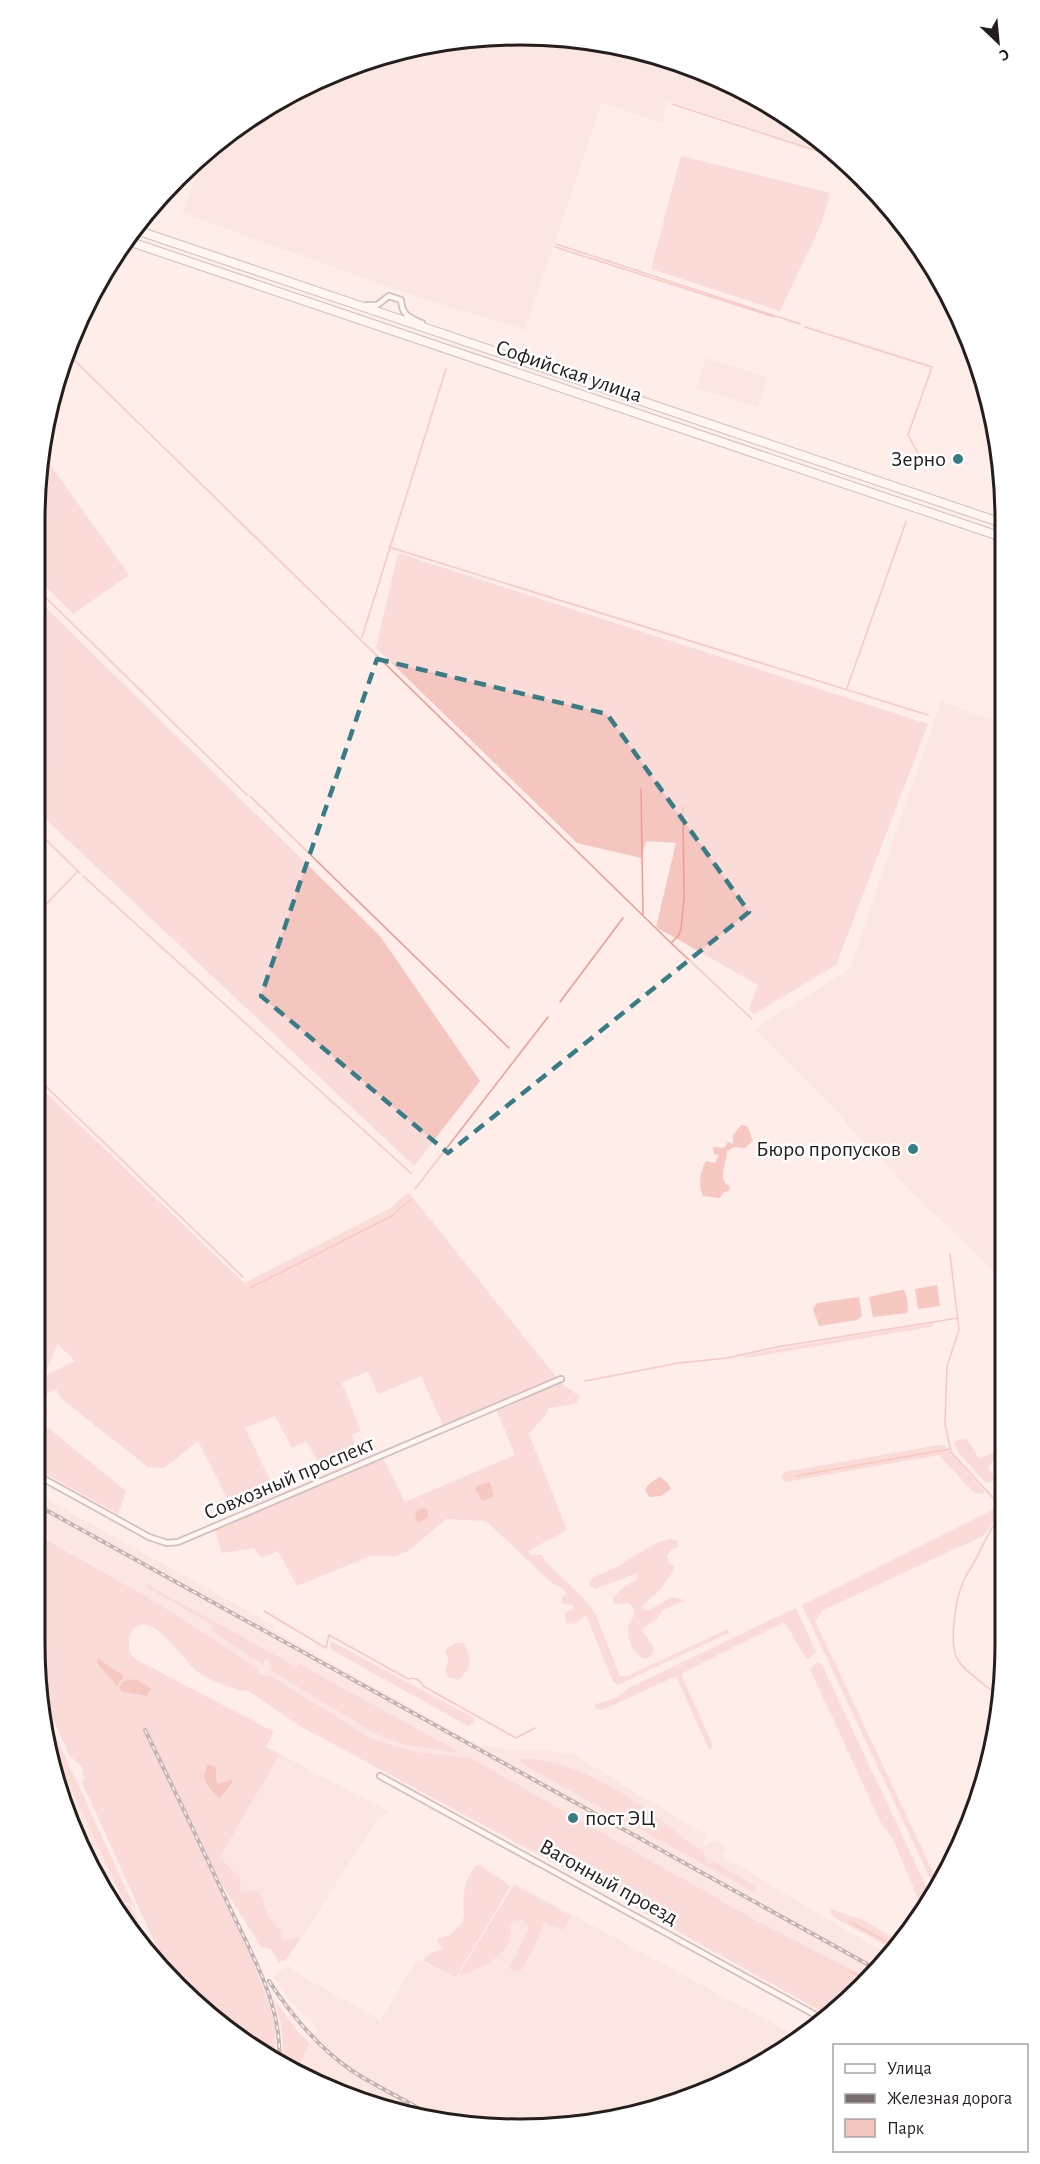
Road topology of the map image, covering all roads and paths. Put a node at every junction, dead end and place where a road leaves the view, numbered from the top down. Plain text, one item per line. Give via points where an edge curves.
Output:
1 (142, 232) edge
2 (134, 243) edge
3 (335, 297) junction
4 (438, 332) junction
5 (995, 521) edge
6 (995, 535) edge
7 (561, 1379) dead end
8 (45, 1480) edge
9 (380, 1776) dead end
10 (816, 2015) edge

1 - 3 main road, Софийская улица
2 - 6 main road, Софийская улица
3 - 4 main road, Софийская улица
3 - 4 street via 370,306 389,296 401,300 407,317
4 - 5 main road, Софийская улица
7 - 8 street, Совхозный проспект via 178,1542 149,1537
9 - 10 street, Вагонный проезд

